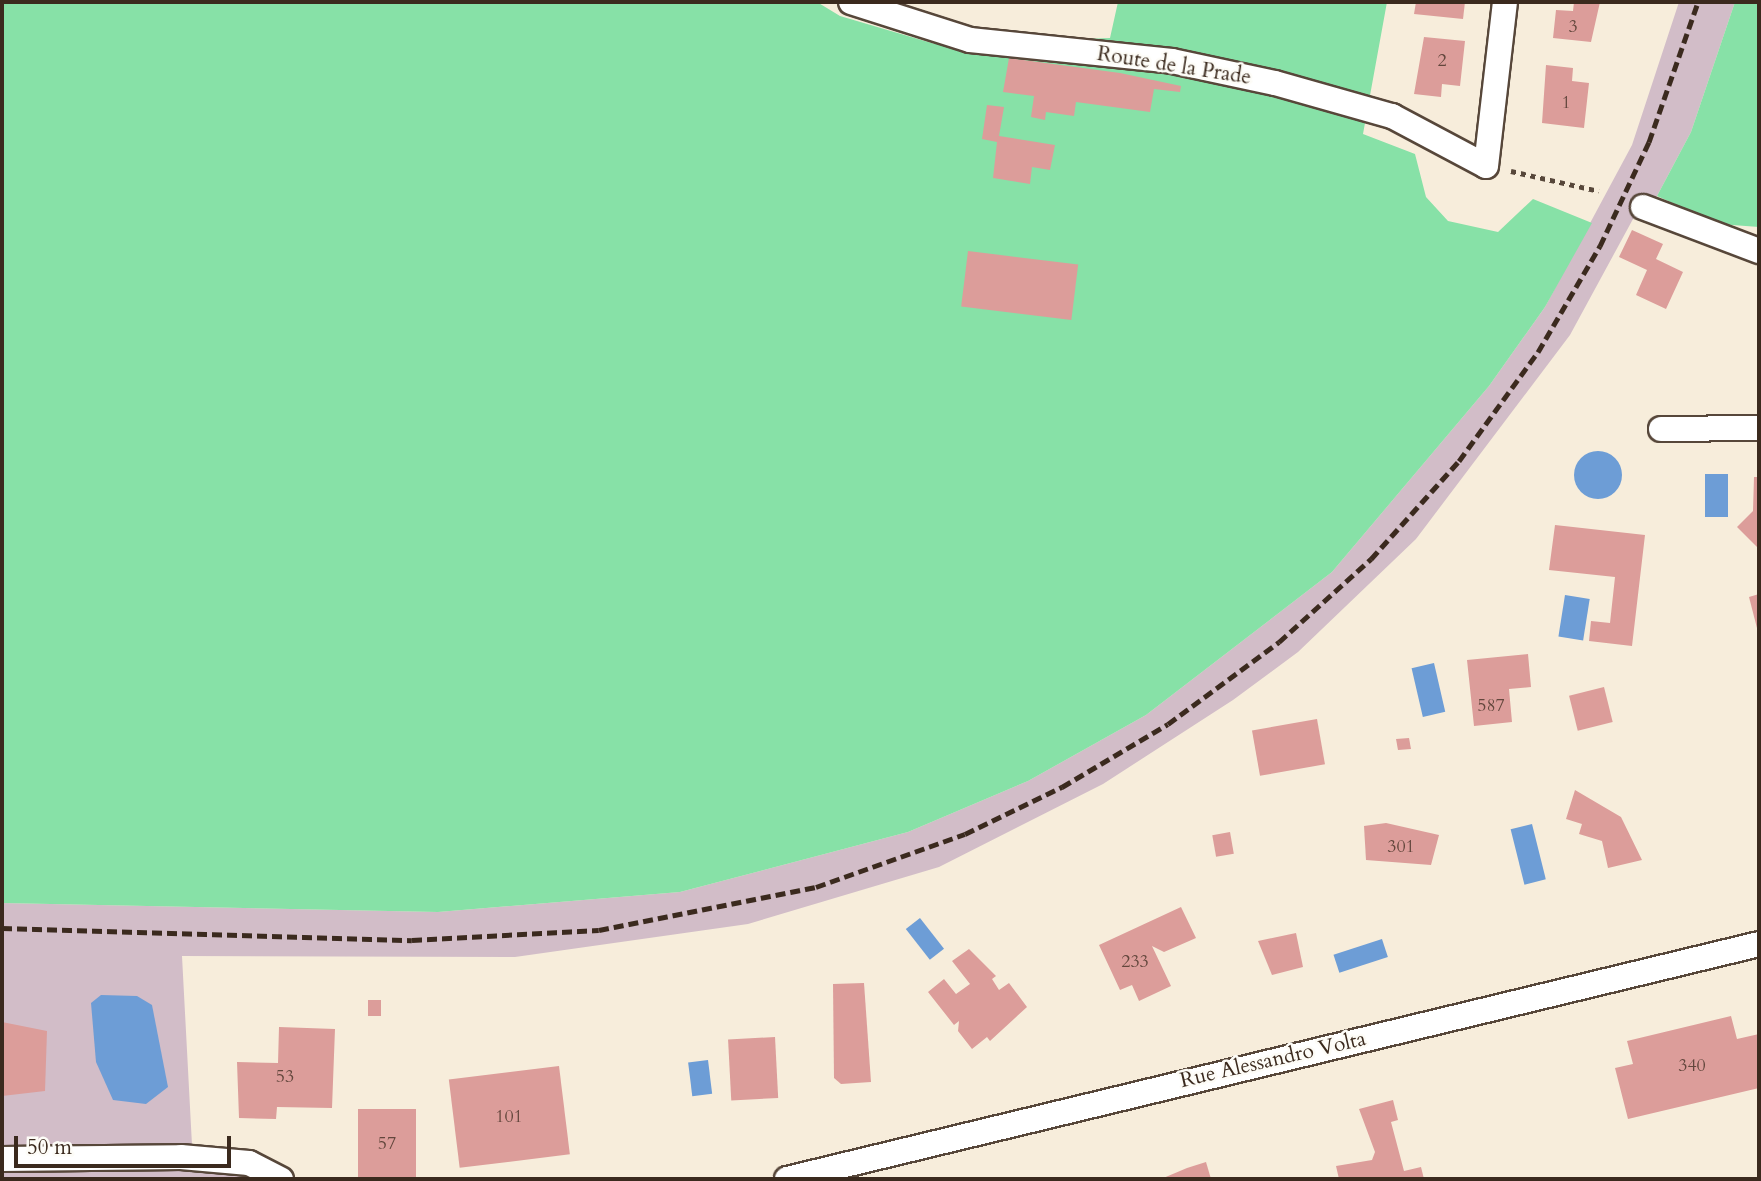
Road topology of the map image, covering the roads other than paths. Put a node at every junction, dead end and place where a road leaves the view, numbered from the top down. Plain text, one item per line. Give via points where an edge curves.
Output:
1 (851, 2) edge
2 (1505, 2) edge
3 (1643, 207) dead end
4 (1759, 251) edge
5 (1759, 428) edge
6 (1661, 429) dead end
7 (1759, 944) edge
8 (2, 1159) edge
9 (281, 1179) edge
10 (787, 1179) edge

1 - 2 street, Route de la Prade via 970,40 1172,61 1275,83 1392,116 1486,166
3 - 4 street
5 - 6 street
7 - 10 street, Rue Alessandro Volta
8 - 9 street via 181,1157 249,1163

